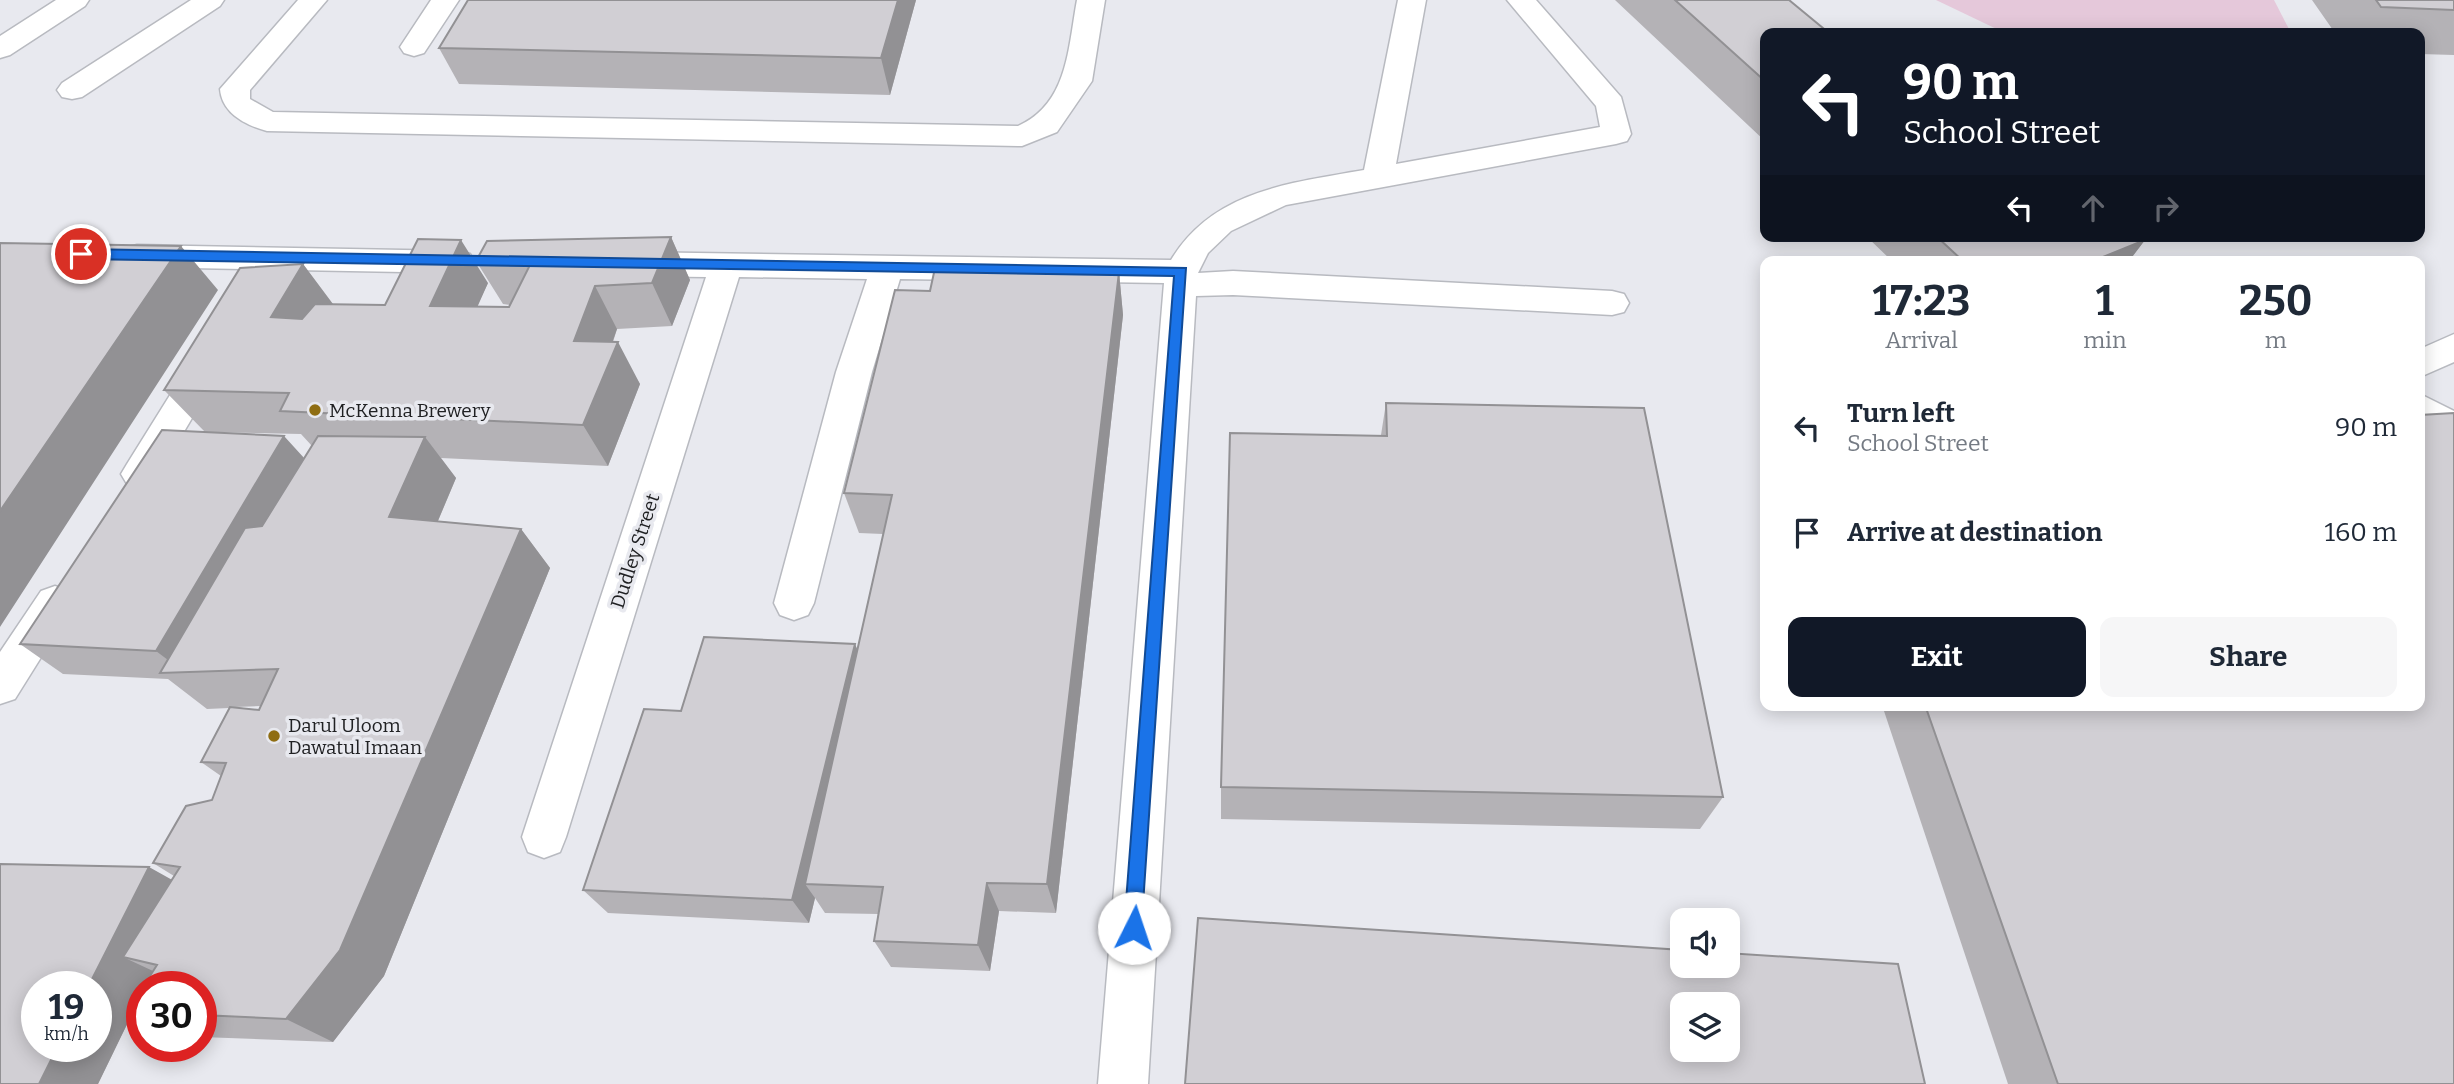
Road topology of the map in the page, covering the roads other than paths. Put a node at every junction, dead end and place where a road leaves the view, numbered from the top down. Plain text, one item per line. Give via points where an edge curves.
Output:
1 (75, 0) edge
2 (210, 0) edge
3 (313, 0) edge
4 (445, 0) edge
5 (1091, 0) edge
6 (1412, 0) edge
7 (1521, 0) edge
8 (414, 47) dead end
9 (0, 49) edge
10 (72, 90) dead end
11 (1378, 178) junction
12 (108, 255) edge
13 (269, 259) junction
14 (491, 262) edge
15 (601, 264) edge
16 (726, 265) junction
17 (887, 267) junction
18 (1181, 278) junction
19 (248, 295) edge
20 (1612, 303) dead end
21 (228, 330) edge
22 (2454, 347) edge
23 (2425, 362) edge
24 (2425, 411) edge
25 (2454, 429) edge
26 (120, 503) edge
27 (75, 572) edge
28 (794, 603) dead end
29 (0, 686) edge
30 (544, 838) dead end
31 (1123, 1084) edge

1 - 9 street
2 - 10 street
3 - 5 street via 235,89 236,103 267,121 1022,136 1046,125 1077,81
4 - 8 street
6 - 11 street
7 - 11 street via 1611,104 1616,134
11 - 18 street via 1279,196 1220,223 1196,246
12 - 13 street
13 - 14 street
13 - 19 street
15 - 16 street
16 - 17 street
16 - 30 street, Dudley Street
17 - 18 street
17 - 28 street via 853,372
18 - 20 street
18 - 31 street
21 - 26 street via 168,436
22 - 23 street
24 - 25 street
27 - 29 street

